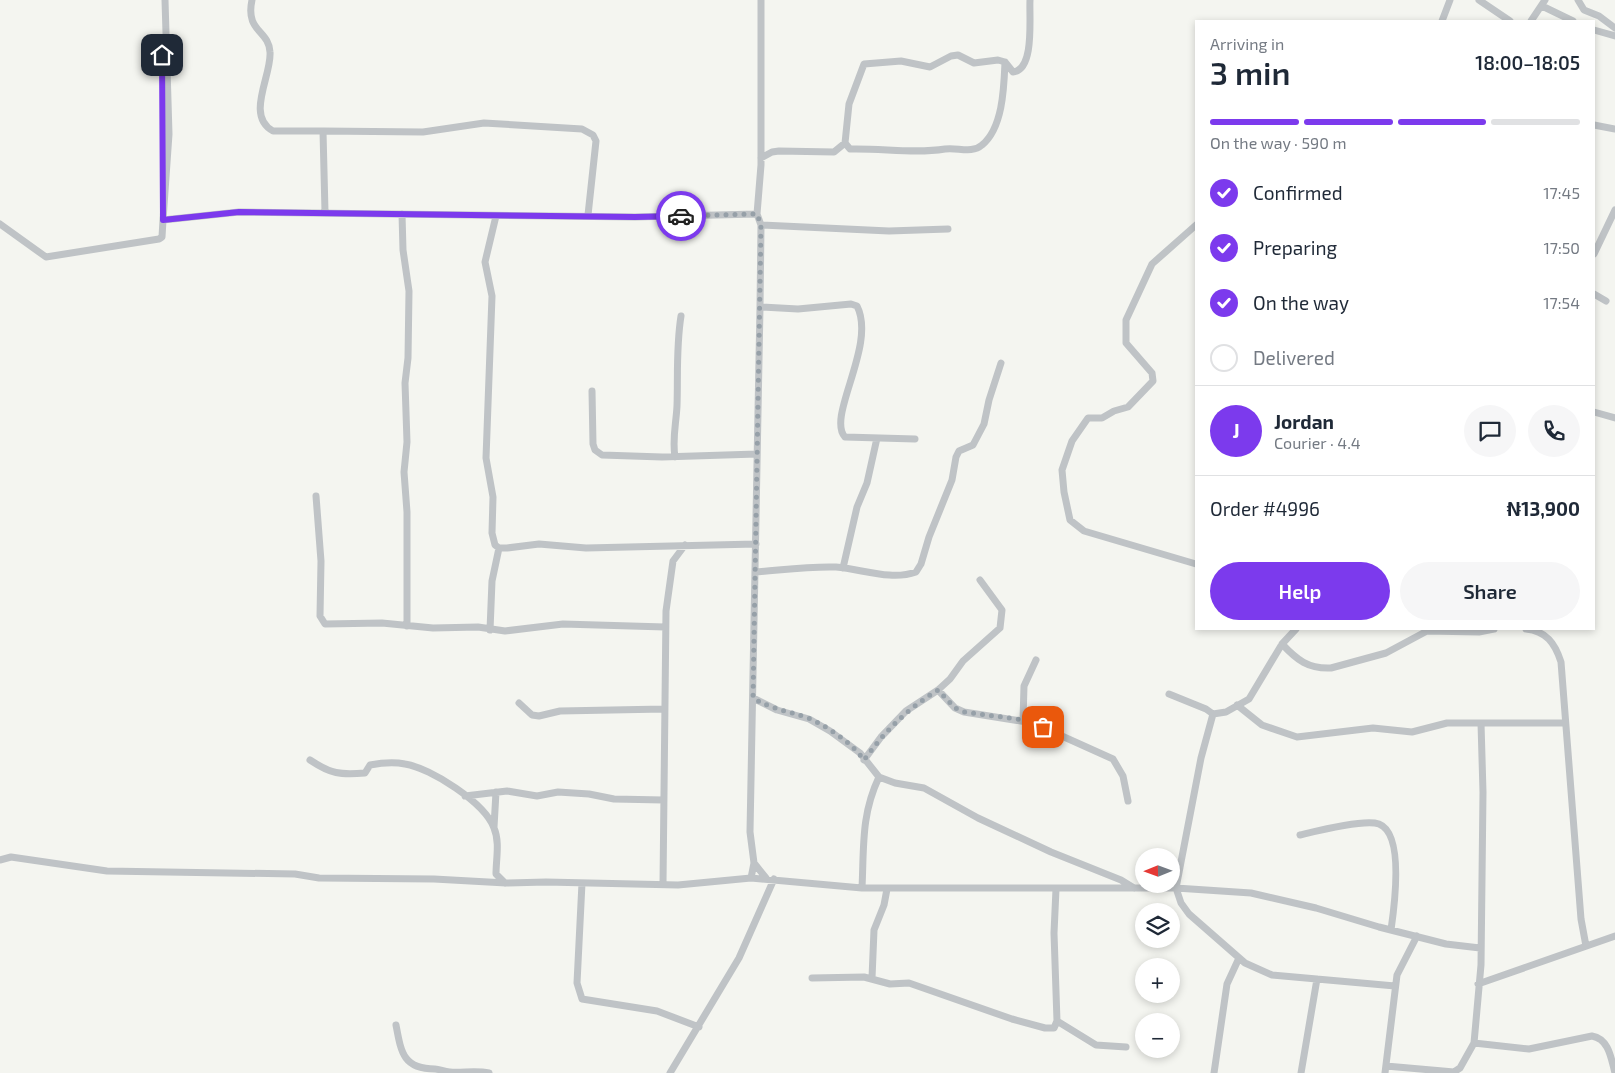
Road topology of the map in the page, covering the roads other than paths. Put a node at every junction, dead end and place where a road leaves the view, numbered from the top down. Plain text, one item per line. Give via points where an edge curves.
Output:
1 (161, 0) edge
2 (166, 0) edge
3 (252, 0) edge
4 (761, 0) edge
5 (1030, 0) edge
6 (1450, 0) edge
7 (1479, 0) edge
8 (1578, 0) edge
9 (1543, 3) edge
10 (1442, 20) edge
11 (1509, 20) edge
12 (1532, 20) edge
13 (1571, 20) edge
14 (1615, 28) edge
15 (1595, 30) edge
16 (1615, 36) edge
17 (1005, 62) junction
18 (1595, 125) edge
19 (1615, 129) edge
20 (324, 130) junction
21 (846, 143) junction
22 (761, 158) junction
23 (1615, 210) edge
24 (325, 212) junction
25 (402, 214) junction
26 (757, 214) junction
27 (588, 215) junction
28 (496, 216) junction
29 (163, 220) junction
30 (0, 224) edge
31 (761, 225) junction
32 (1195, 226) edge
33 (948, 229) dead end
34 (1595, 252) edge
35 (1595, 295) edge
36 (1606, 301) dead end
37 (760, 306) junction
38 (681, 316) dead end
39 (1001, 363) dead end
40 (592, 391) dead end
41 (1595, 412) edge
42 (1615, 418) edge
43 (877, 438) junction
44 (914, 439) dead end
45 (757, 454) junction
46 (675, 457) junction
47 (316, 496) dead end
48 (756, 544) junction
49 (664, 545) junction
50 (685, 545) junction
51 (499, 548) junction
52 (673, 561) junction
53 (1195, 564) edge
54 (843, 568) junction
55 (755, 572) junction
56 (980, 580) dead end
57 (408, 626) junction
58 (665, 627) junction
59 (490, 630) junction
60 (1295, 630) edge
61 (1489, 630) edge
62 (1530, 630) edge
63 (1282, 644) junction
64 (1036, 660) dead end
65 (938, 690) junction
66 (1169, 694) dead end
67 (753, 698) junction
68 (520, 702) dead end
69 (1237, 705) junction
70 (664, 709) junction
71 (1213, 714) junction
72 (1024, 720) junction
73 (1481, 723) junction
74 (1566, 723) junction
75 (310, 760) dead end
76 (864, 760) junction
77 (879, 777) junction
78 (496, 792) junction
79 (465, 796) junction
80 (663, 800) junction
81 (1128, 801) dead end
82 (494, 827) junction
83 (1300, 835) dead end
84 (0, 860) edge
85 (754, 863) junction
86 (1180, 867) edge
87 (751, 878) junction
88 (770, 878) junction
89 (582, 883) junction
90 (506, 884) junction
91 (663, 884) junction
92 (862, 888) junction
93 (1180, 888) edge
94 (887, 889) junction
95 (1056, 889) junction
96 (1134, 889) joint
97 (1178, 893) edge
98 (1391, 930) junction
99 (1417, 936) junction
100 (1615, 936) edge
101 (1586, 946) junction
102 (1480, 948) junction
103 (1239, 958) junction
104 (812, 978) dead end
105 (872, 978) junction
106 (1317, 979) junction
107 (1478, 984) junction
108 (1395, 986) junction
109 (1057, 1021) junction
110 (396, 1025) dead end
111 (699, 1027) junction
112 (1474, 1043) junction
113 (1126, 1047) dead end
114 (1385, 1070) edge
115 (489, 1073) edge
116 (670, 1073) edge
117 (1214, 1073) edge
118 (1301, 1073) edge
119 (1615, 1073) edge

1 - 29 street
2 - 29 street via 169,134
3 - 20 street via 250,17 271,53 261,107 264,122 274,131
4 - 22 street
5 - 17 street via 1025,65 1018,72 1013,72
6 - 10 street
7 - 11 street
8 - 14 street via 1584,10 1600,16
9 - 12 street
9 - 13 street
15 - 16 street
17 - 21 street via 974,63 958,55 930,67 901,61 864,64 848,104
17 - 21 street via 1002,100 996,122 978,149 850,149
18 - 19 street
20 - 24 street
20 - 27 street via 423,132 484,123 588,130 596,141
21 - 22 street via 834,152 779,151
22 - 26 street
23 - 34 street
24 - 25 street
24 - 29 street via 239,212
25 - 28 street
25 - 57 street via 408,291 404,472
26 - 27 street
26 - 31 street
27 - 28 street
28 - 51 street via 485,262 492,296 486,458 494,497 492,533
29 - 30 street via 159,240 53,257 41,255
31 - 33 street via 889,231
31 - 37 street
32 - 53 street via 1152,264 1126,320 1126,343 1152,373 1153,381 1128,407 1102,418 1088,418 1072,441 1062,470 1070,520 1084,531
35 - 36 street
37 - 43 street via 798,309 857,306 863,328 861,350 839,424 840,432 845,437
37 - 45 street
38 - 46 street via 672,442
39 - 54 street via 984,424 973,445 959,451 956,457 952,480 916,572 895,576
40 - 46 street via 593,444 598,453 606,456
41 - 42 street
43 - 44 street
43 - 54 street
45 - 46 street
45 - 48 street
47 - 57 street via 322,621 330,625 366,622
48 - 50 street
48 - 55 street
49 - 50 street
49 - 51 street via 586,548 539,544
49 - 52 street
50 - 52 street
51 - 59 street via 492,581
52 - 58 street
54 - 55 street
55 - 67 street
56 - 65 street via 1002,610 1000,628 963,661
57 - 59 street
58 - 59 street via 563,624
58 - 70 street
60 - 63 street
61 - 63 street via 1427,632 1386,653 1331,668 1299,662
62 - 74 street via 1545,634 1556,647
63 - 69 street via 1249,699
64 - 72 street via 1024,686
65 - 72 street via 955,708 964,712
65 - 76 street via 906,711
66 - 71 street
67 - 76 street via 777,710 809,719 849,744
67 - 85 street via 750,832
68 - 70 street via 532,714 539,716 560,711
69 - 71 street via 1226,712
69 - 73 street via 1262,725 1297,737 1373,728 1412,732 1439,724
70 - 80 street
71 - 86 street
72 - 81 street via 1113,759 1123,776
73 - 74 street
73 - 102 street
74 - 101 street via 1581,919
75 - 79 street via 336,774 365,773 370,765 407,764 437,777
76 - 77 street
77 - 92 street via 865,815
77 - 96 street via 924,788 986,821 1121,880
78 - 79 street
78 - 80 street via 517,791 537,796 577,792 614,800
78 - 82 street
79 - 82 street via 478,806
80 - 91 street
82 - 90 street via 496,874
83 - 98 street via 1370,823 1385,828 1396,864
84 - 90 street via 11,857 107,871 295,874 319,878 434,879
85 - 87 street
85 - 88 street
87 - 88 street
87 - 91 street
88 - 92 street
88 - 111 street via 739,958
89 - 90 street
89 - 91 street
89 - 111 street via 577,983 582,999 657,1011
92 - 94 street
93 - 98 street via 1251,893
94 - 95 street
94 - 105 street via 874,930
95 - 96 street
95 - 109 street
97 - 103 street via 1189,914
98 - 99 street
99 - 102 street
99 - 108 street via 1397,975
100 - 101 street
101 - 107 street
102 - 107 street
103 - 106 street via 1272,975
103 - 117 street via 1227,984
104 - 105 street
105 - 109 street via 890,984 914,984 1045,1028 1054,1028
106 - 108 street
106 - 118 street
107 - 112 street
108 - 114 street
109 - 113 street via 1096,1045
110 - 115 street via 403,1055 416,1067
111 - 116 street
112 - 114 street via 1460,1068 1454,1072
112 - 119 street via 1529,1049 1582,1037 1598,1037 1609,1050

